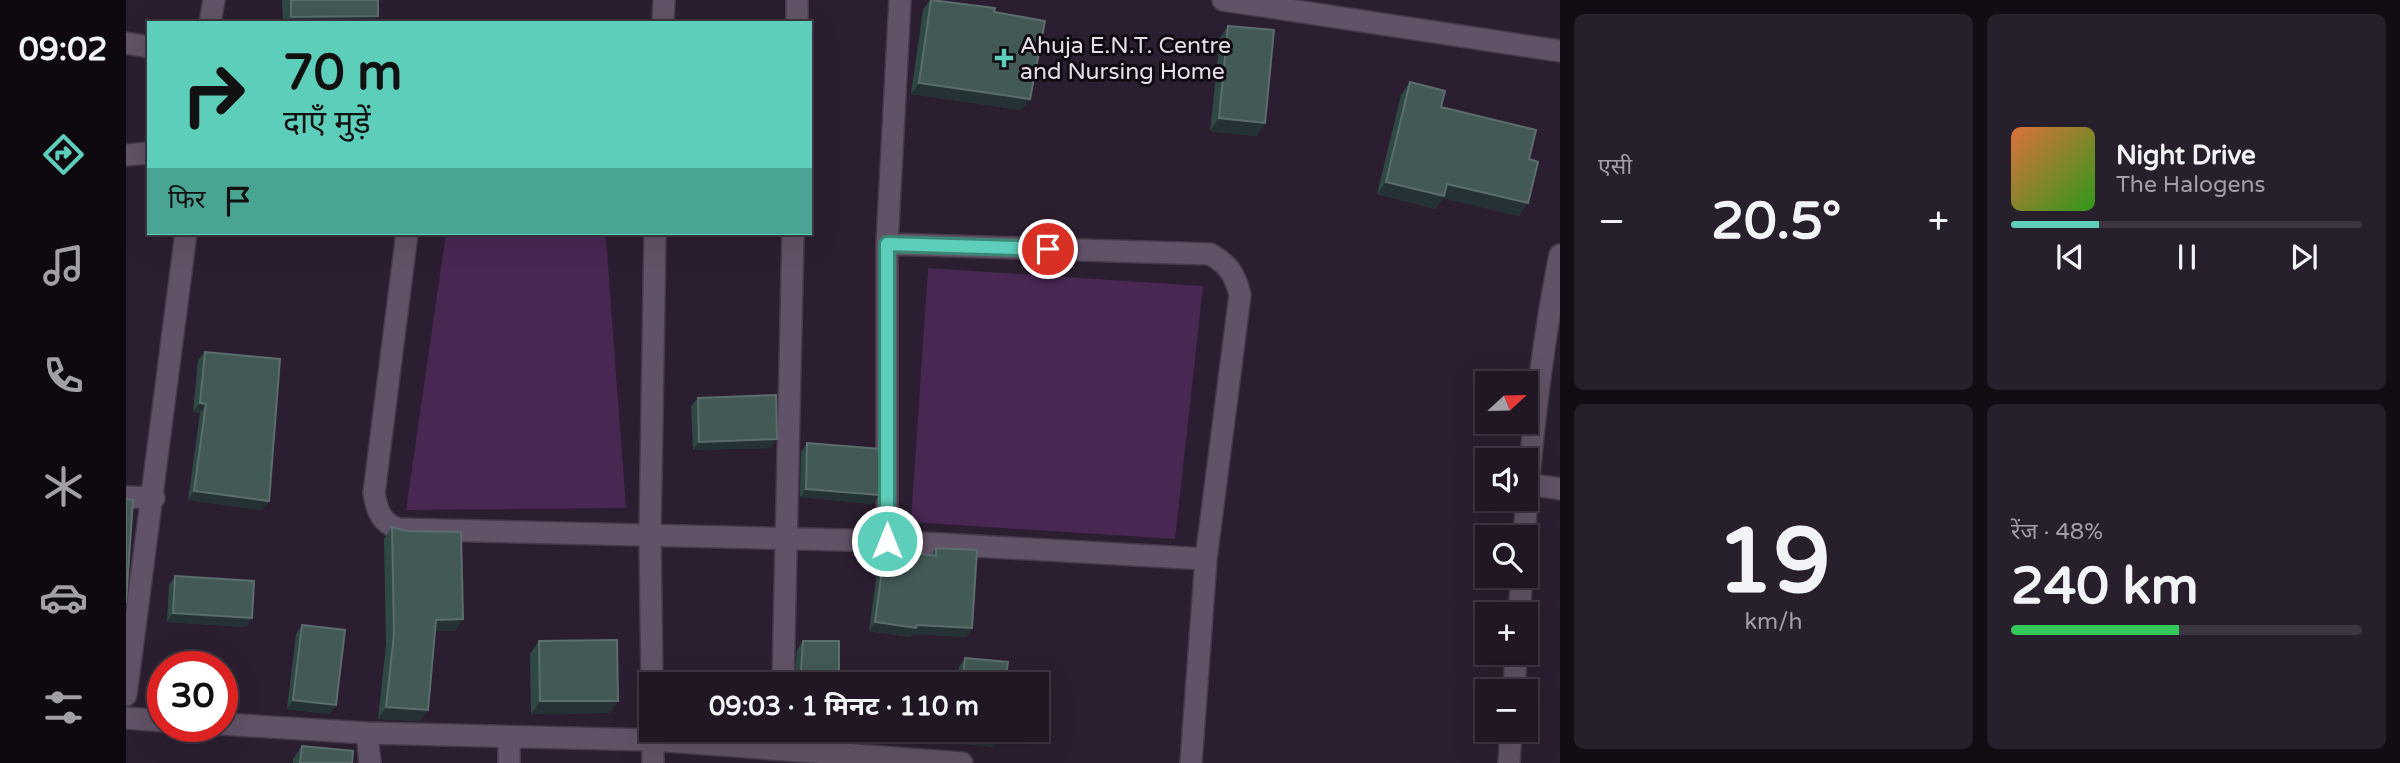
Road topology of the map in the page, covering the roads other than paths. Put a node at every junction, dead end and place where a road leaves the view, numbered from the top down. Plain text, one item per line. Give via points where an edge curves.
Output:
1 (214, 0) edge
2 (664, 0) edge
3 (797, 0) edge
4 (900, 0) edge
5 (1223, 0) edge
6 (210, 21) edge
7 (663, 21) edge
8 (797, 21) edge
9 (126, 43) edge
10 (147, 47) edge
11 (1560, 51) edge
12 (147, 153) edge
13 (126, 155) edge
14 (186, 235) edge
15 (407, 235) edge
16 (655, 235) edge
17 (793, 235) edge
18 (887, 244) junction
19 (1560, 255) edge
20 (1532, 448) edge
21 (1538, 486) edge
22 (1560, 489) edge
23 (126, 498) edge
24 (154, 498) junction
25 (650, 534) junction
26 (786, 538) junction
27 (887, 541) junction
28 (1206, 559) junction
29 (132, 610) edge
30 (652, 672) edge
31 (783, 672) edge
32 (126, 695) edge
33 (126, 718) edge
34 (147, 720) edge
35 (238, 725) edge
36 (367, 733) junction
37 (639, 735) edge
38 (509, 737) junction
39 (653, 742) edge
40 (728, 742) edge
41 (1510, 742) edge
42 (782, 747) edge
43 (370, 763) edge
44 (509, 763) edge
45 (653, 763) edge
46 (962, 763) edge
47 (1191, 763) edge
48 (1509, 763) edge

1 - 6 street
2 - 7 street
3 - 8 street
4 - 18 street
5 - 11 street
9 - 10 street
12 - 13 street
14 - 24 street
15 - 25 street via 374,493 385,523 398,529
16 - 25 street
17 - 26 street
18 - 27 street
18 - 28 street via 1210,254 1227,264 1240,295
19 - 20 street via 1543,342
21 - 22 street
23 - 24 street
24 - 29 street
25 - 26 street
25 - 30 street
26 - 27 street
26 - 31 street
27 - 28 street
28 - 47 street
29 - 32 street
33 - 34 street
35 - 36 street
36 - 38 street
36 - 43 street
37 - 38 street
38 - 44 street
39 - 45 street
40 - 42 street
41 - 48 street
42 - 46 street

